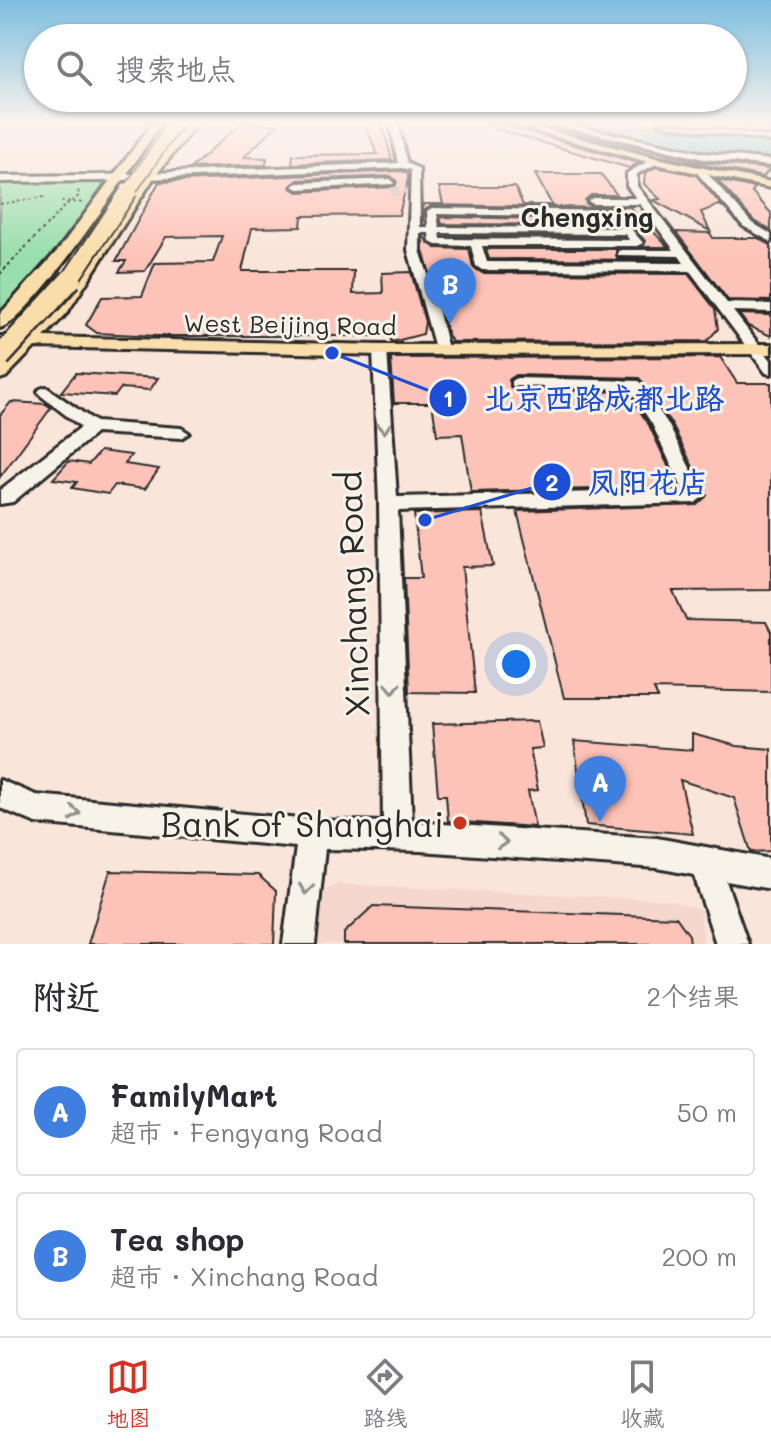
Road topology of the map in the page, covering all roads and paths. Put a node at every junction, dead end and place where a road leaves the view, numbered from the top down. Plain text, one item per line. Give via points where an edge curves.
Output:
1 (123, 168) edge
2 (132, 168) edge
3 (141, 168) edge
4 (156, 168) edge
5 (323, 168) edge
6 (412, 168) edge
7 (639, 168) edge
8 (681, 168) edge
9 (298, 169) junction
10 (701, 172) junction
11 (151, 174) junction
12 (116, 177) junction
13 (0, 179) edge
14 (771, 185) edge
15 (391, 186) tunnel mouth
16 (412, 194) junction
17 (45, 197) dead end
18 (61, 201) dead end
19 (642, 201) junction
20 (99, 202) junction
21 (0, 204) edge
22 (67, 204) junction
23 (529, 221) junction
24 (638, 224) junction
25 (434, 231) junction
26 (414, 236) junction
27 (771, 239) edge
28 (478, 248) junction
29 (640, 248) junction
30 (681, 253) junction
31 (652, 267) junction
32 (692, 267) junction
33 (0, 274) edge
34 (722, 307) junction
35 (771, 308) edge
36 (0, 323) edge
37 (0, 338) edge
38 (33, 342) junction
39 (441, 349) junction
40 (762, 349) edge
41 (380, 350) junction
42 (0, 357) edge
43 (771, 370) edge
44 (0, 373) edge
45 (517, 383) dead end
46 (46, 392) dead end
47 (92, 427) junction
48 (181, 433) dead end
49 (0, 497) edge
50 (390, 511) junction
51 (0, 794) edge
52 (312, 834) junction
53 (398, 836) junction
54 (705, 864) junction
55 (771, 874) edge
56 (299, 944) edge
57 (732, 944) edge

1 - 12 main road
2 - 37 highway via 89,230
3 - 42 highway, bridge via 106,230 45,310
4 - 11 main road
5 - 9 street
6 - 16 street
7 - 19 street via 629,178
8 - 10 main road
9 - 11 street
9 - 15 street via 298,193
10 - 14 main road
10 - 27 street via 747,224
11 - 12 street
11 - 38 main road via 61,310
12 - 13 street
12 - 20 main road
16 - 19 street
16 - 26 street
17 - 21 path
18 - 22 path
19 - 24 street
20 - 22 path
20 - 36 main road via 34,289
22 - 33 path
23 - 24 street
23 - 24 street via 616,214
23 - 25 street
23 - 25 street via 432,211
24 - 29 street
24 - 30 street
25 - 26 street
25 - 28 street
26 - 39 street
28 - 29 street
28 - 31 street via 482,266
29 - 30 street
29 - 31 street
30 - 32 street
31 - 32 street
32 - 34 street
34 - 35 street
34 - 40 street
37 - 38 main road, West Beijing Road
38 - 41 main road, West Beijing Road
38 - 44 main road
39 - 40 main road, West Beijing Road
39 - 41 main road, West Beijing Road
40 - 43 street
41 -> 50 street, Xinchang Road
45 - 50 street via 634,384 695,496
46 - 47 street
47 - 48 street
47 - 49 street
50 -> 53 street, Xinchang Road
51 -> 52 street via 36,809
52 - 53 street
52 -> 56 street
53 -> 54 street via 657,853
54 - 55 street
54 - 57 street

